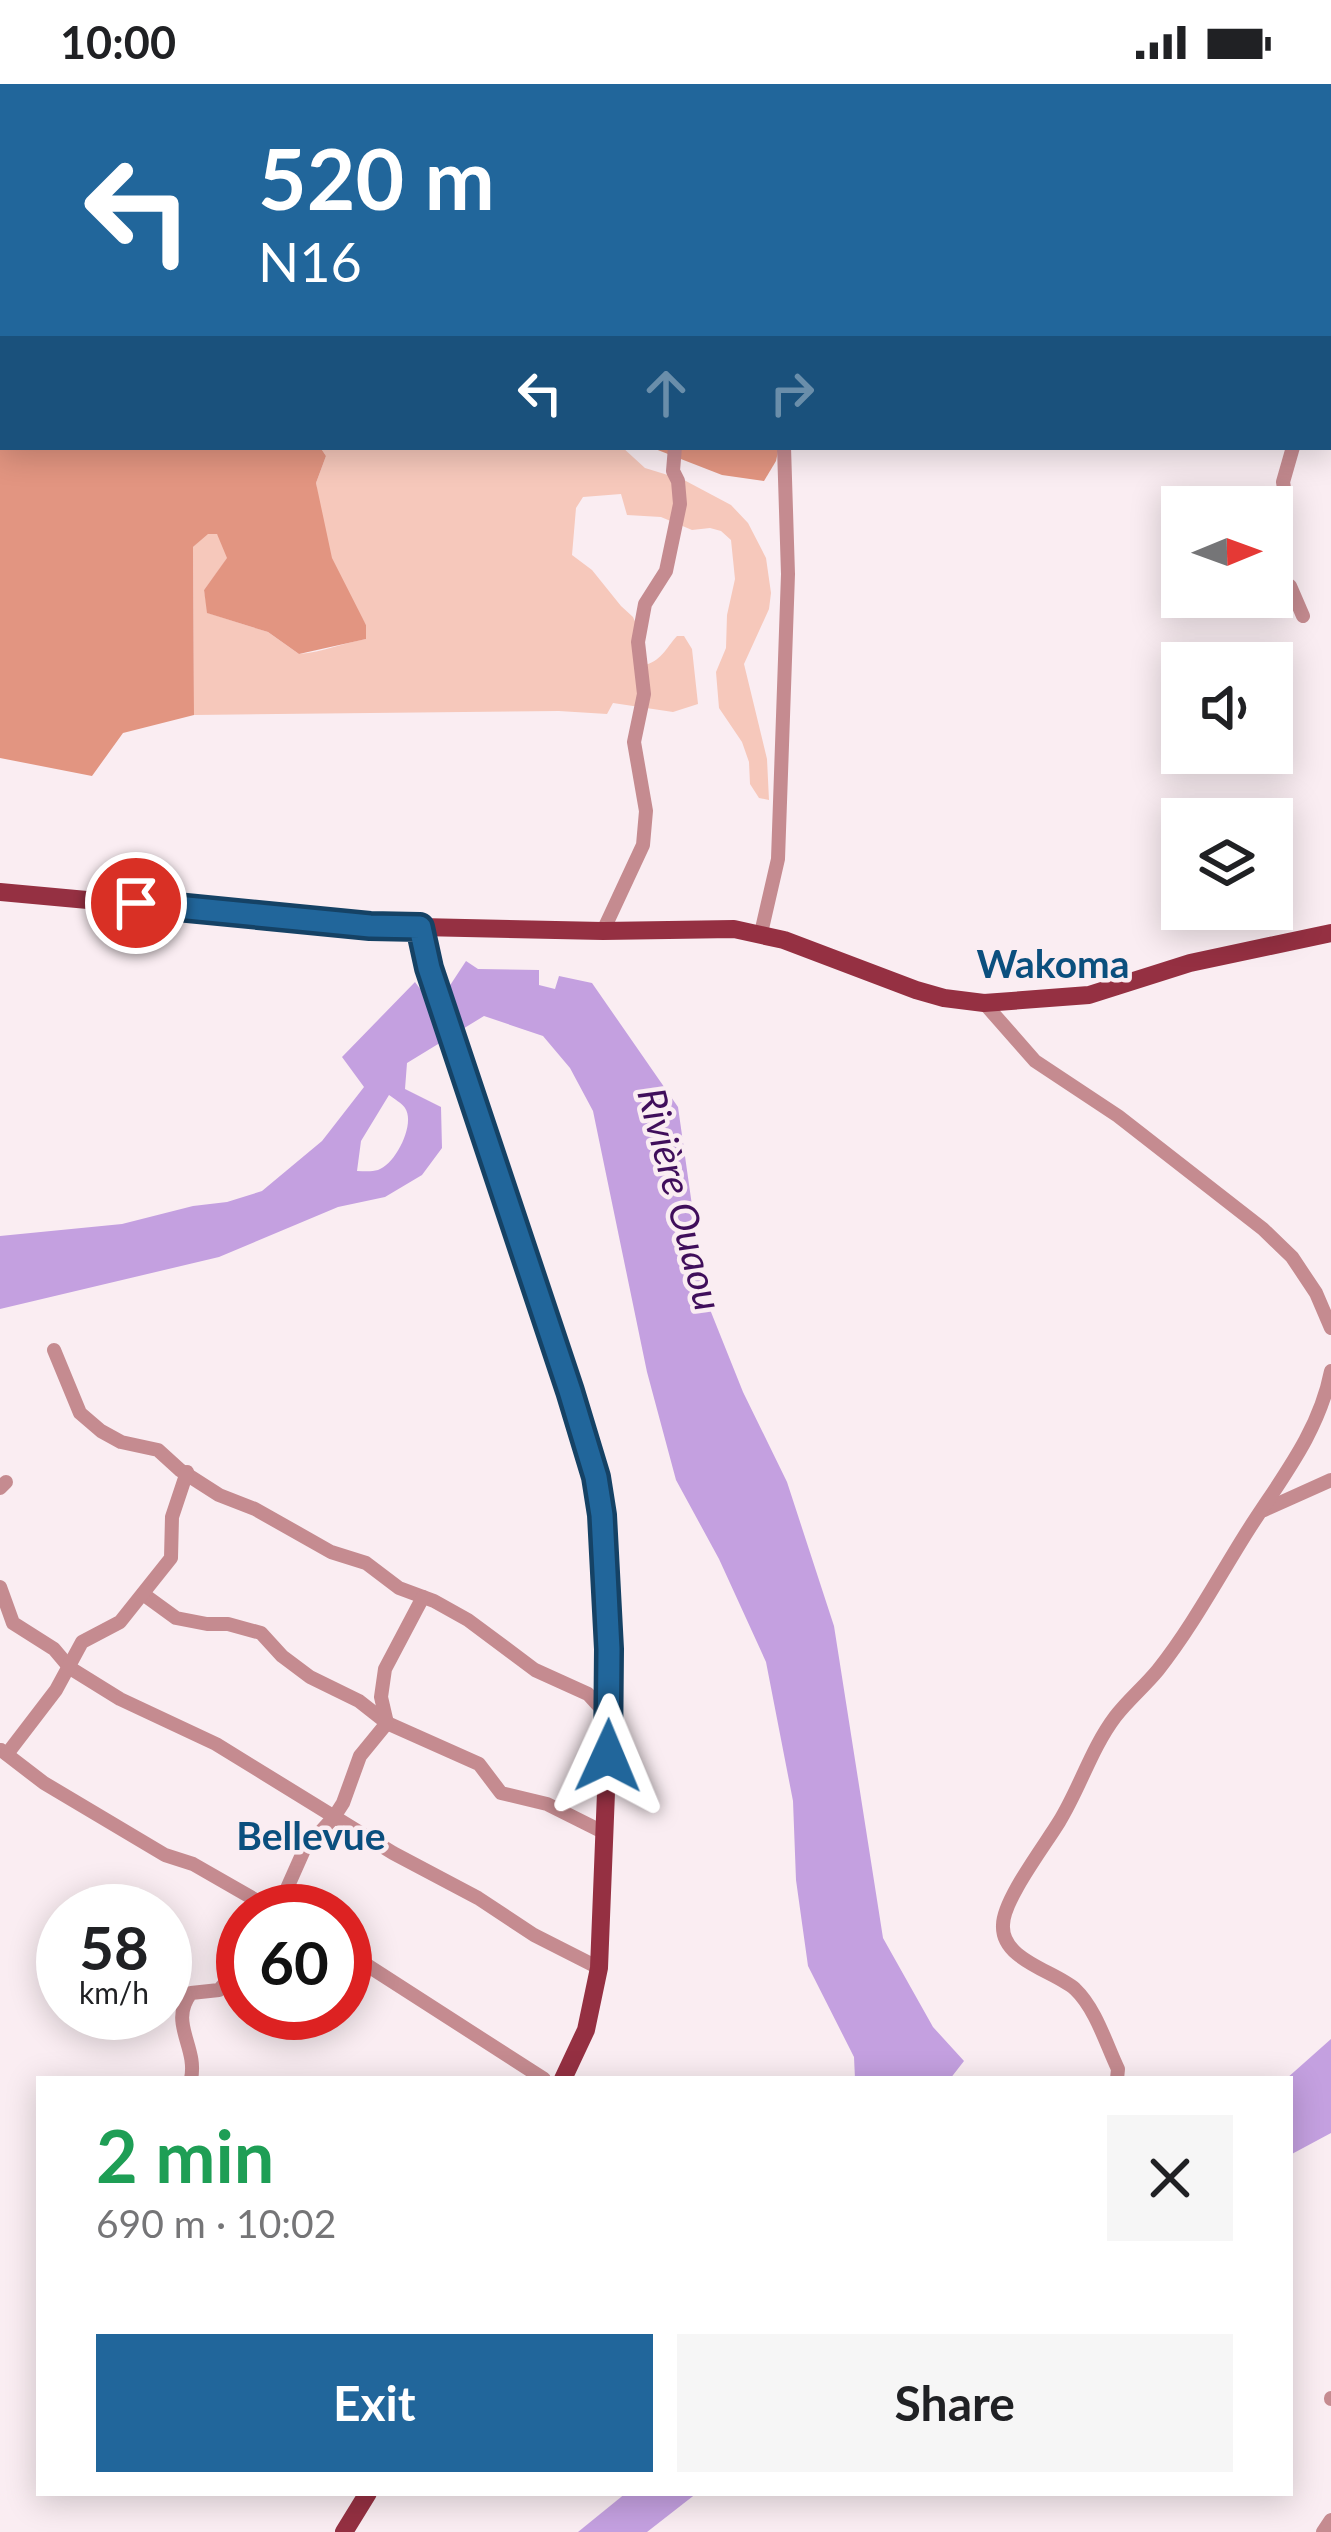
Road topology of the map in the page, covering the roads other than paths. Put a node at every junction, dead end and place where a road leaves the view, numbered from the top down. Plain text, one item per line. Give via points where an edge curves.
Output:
1 (675, 450) edge
2 (784, 450) edge
3 (1291, 450) edge
4 (1303, 616) dead end
5 (0, 892) edge
6 (420, 927) junction
7 (603, 931) junction
8 (761, 933) junction
9 (1331, 933) edge
10 (983, 1003) junction
11 (1331, 1328) edge
12 (54, 1350) dead end
13 (1331, 1372) edge
14 (187, 1472) junction
15 (1331, 1480) edge
16 (1261, 1511) junction
17 (0, 1588) edge
18 (143, 1594) junction
19 (423, 1597) junction
20 (70, 1668) junction
21 (609, 1717) junction
22 (387, 1723) junction
23 (4, 1752) edge
24 (334, 1817) junction
25 (605, 1833) junction
26 (227, 1884) edge
27 (289, 1884) edge
28 (372, 1968) edge
29 (599, 1968) junction
30 (216, 1990) edge
31 (192, 2076) edge
32 (539, 2076) edge
33 (564, 2076) edge
34 (1117, 2076) edge
35 (366, 2496) edge
36 (1331, 2520) edge
37 (344, 2532) edge
38 (1323, 2532) edge

1 - 7 street via 680,504 666,571 645,604 638,642 644,694 634,742 644,845
2 - 8 street via 778,860
3 - 4 street via 1274,574 1290,586
5 - 6 main road
6 - 7 main road
6 - 21 main road via 596,1477
7 - 8 main road
8 - 10 main road via 916,990
9 - 10 main road via 1089,995
10 - 11 street via 1035,1061 1263,1229 1292,1257
12 - 14 street via 80,1413 100,1431 158,1450
13 - 16 street via 1307,1441
14 - 18 street via 172,1516 170,1558
14 - 19 street
15 - 16 street
16 - 34 street via 1180,1640 1097,1743 1003,1925 1006,1943 1074,1988
17 - 20 street via 13,1623
18 - 20 street via 121,1622 82,1642
18 - 22 street via 176,1618 261,1633 310,1676
19 - 21 street via 535,1670 588,1694
19 - 22 street via 385,1669
20 - 23 street
20 - 24 street
21 - 25 main road
22 - 24 street via 360,1756
22 - 25 street via 479,1764 501,1792
23 - 26 street via 165,1856
24 - 27 street via 304,1850
24 - 29 street
25 - 29 main road
28 - 32 street
29 - 33 main road via 586,2030
30 - 31 street via 191,1993 181,2006
35 - 37 main road
36 - 38 street

